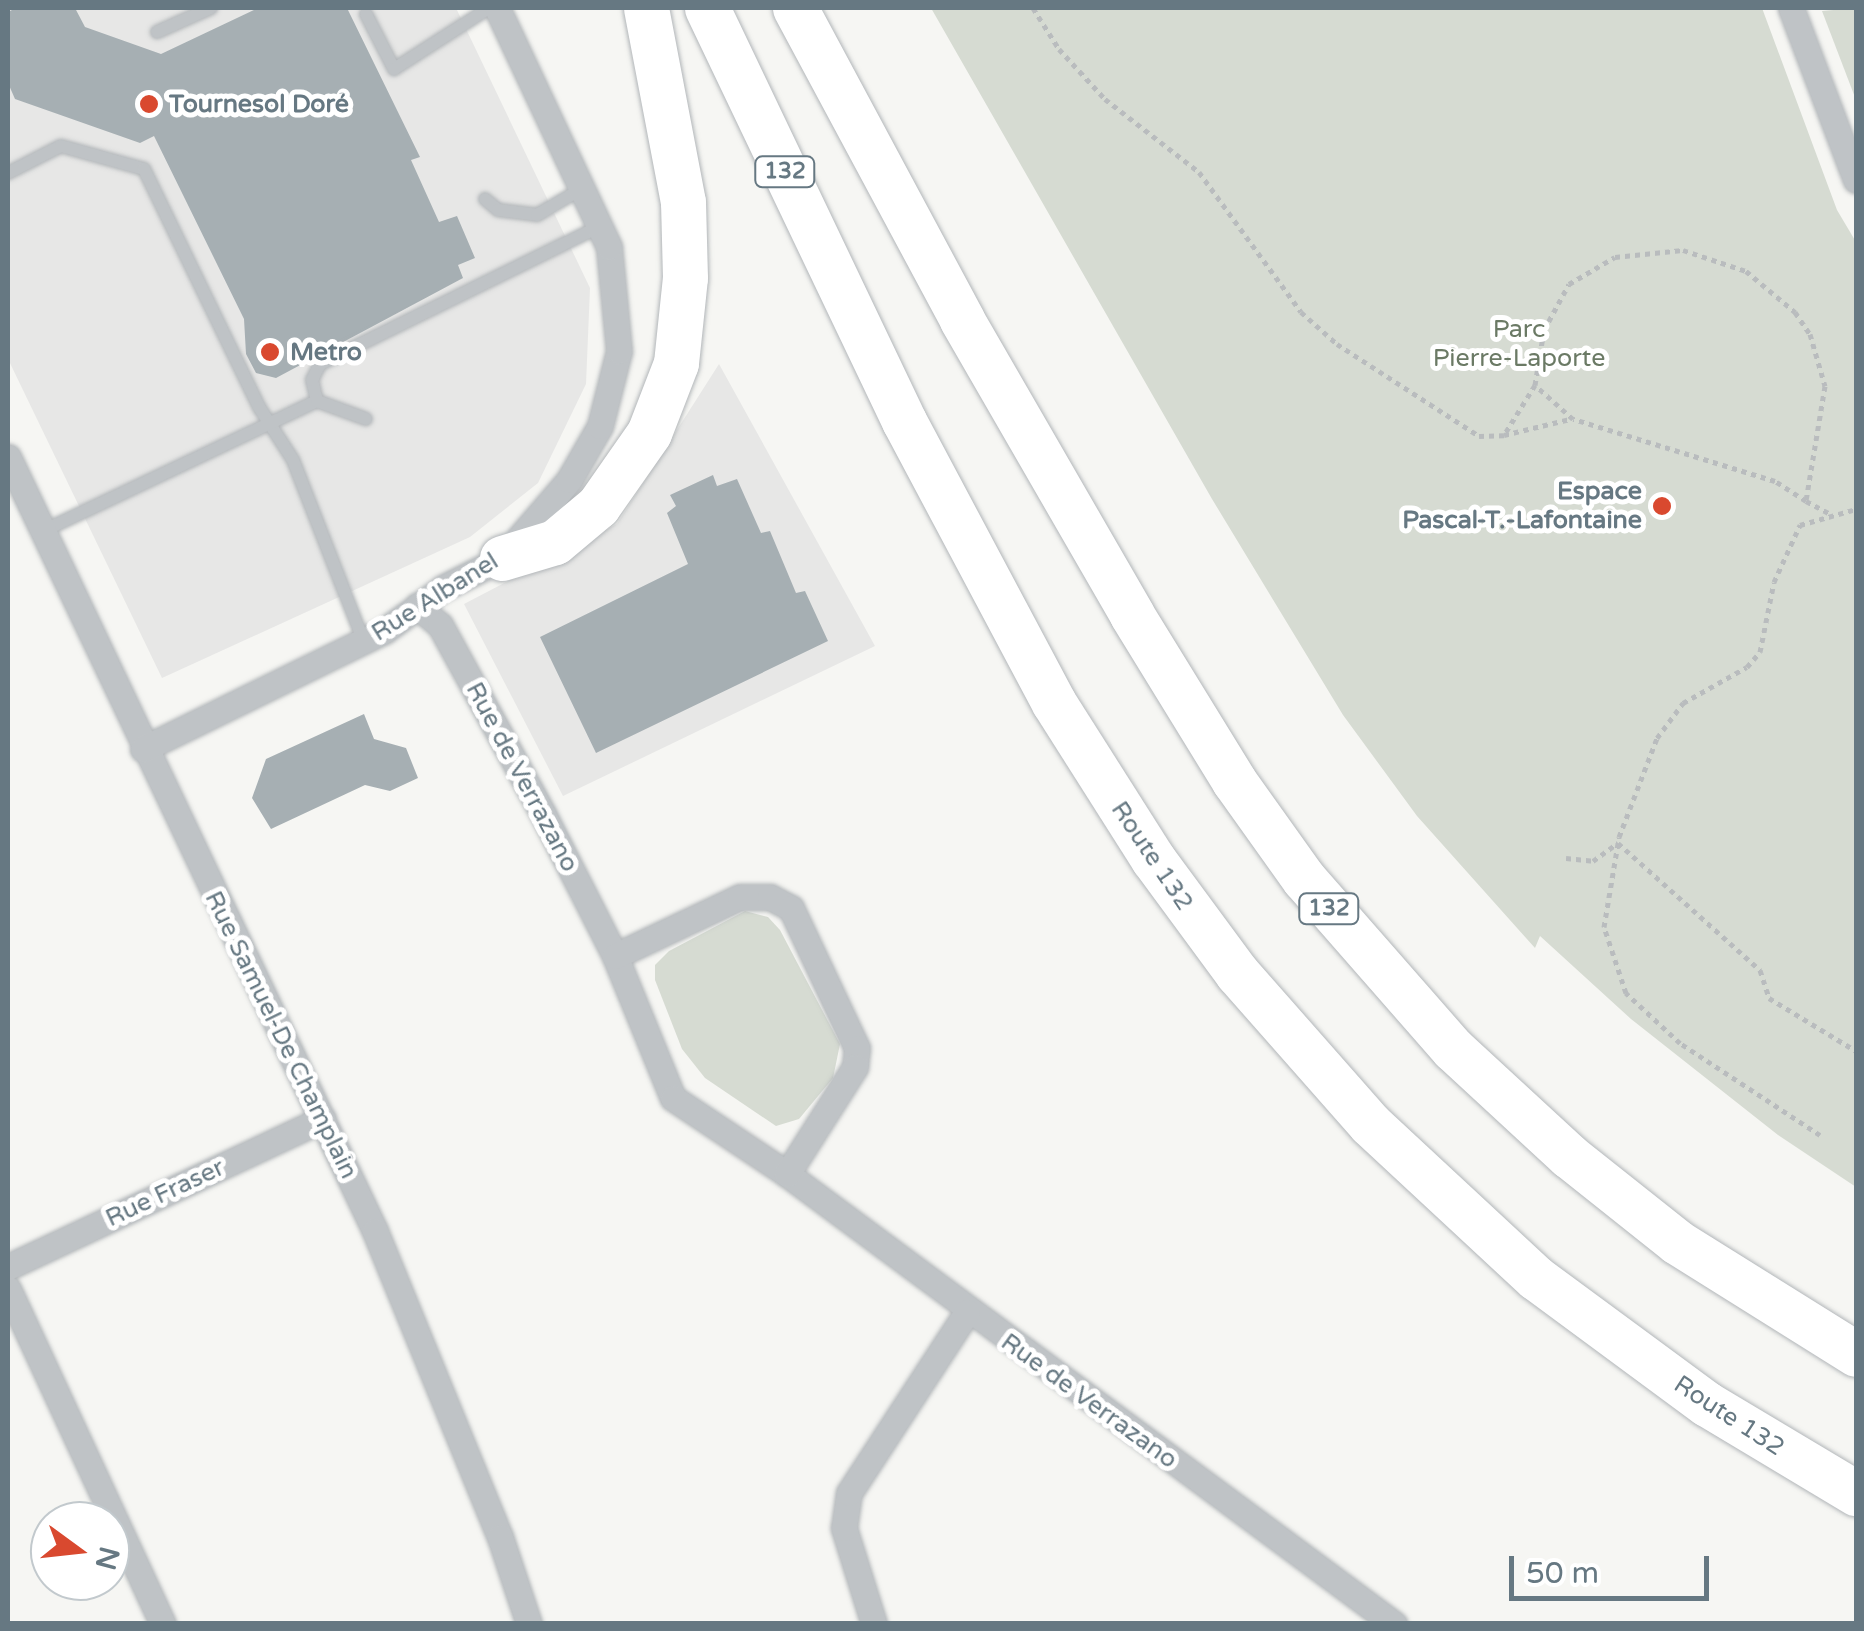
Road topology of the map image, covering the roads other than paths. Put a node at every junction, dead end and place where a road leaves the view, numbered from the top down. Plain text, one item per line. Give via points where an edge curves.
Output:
1 (211, 8) edge
2 (493, 8) edge
3 (646, 8) edge
4 (707, 8) edge
5 (795, 8) edge
6 (1790, 8) edge
7 (366, 14) dead end
8 (157, 32) dead end
9 (8, 174) edge
10 (1856, 180) edge
11 (583, 188) junction
12 (486, 199) dead end
13 (600, 226) junction
14 (318, 402) junction
15 (366, 419) dead end
16 (272, 427) junction
17 (8, 457) edge
18 (42, 532) junction
19 (502, 558) junction
20 (417, 606) junction
21 (364, 642) junction
22 (142, 750) junction
23 (614, 956) junction
24 (323, 1119) junction
25 (788, 1174) junction
26 (8, 1267) edge
27 (8, 1289) edge
28 (967, 1312) junction
29 (1856, 1354) edge
30 (1856, 1493) edge
31 (163, 1624) edge
32 (529, 1624) edge
33 (874, 1624) edge
34 (1394, 1624) edge

1 - 8 lane
2 - 7 lane via 394,69
2 - 11 street, Rue Albanel
3 - 19 highway via 684,202 683,314 670,384 644,443 598,506 555,542
4 - 30 highway, Route 132 / 132 via 910,433 1046,689 1136,834 1237,973 1381,1135 1536,1278 1707,1404
5 - 29 highway, 132 via 1105,569 1224,765 1304,878 1441,1036 1569,1156 1677,1242
6 - 10 street
9 - 16 lane via 60,146 144,170
11 - 12 lane via 537,215 498,210
11 - 13 street, Rue Albanel
13 - 14 lane via 320,364 312,380
13 - 19 street, Rue Albanel via 620,308 611,396 569,480
14 - 15 lane
14 - 16 lane
16 - 18 lane
16 - 21 lane via 294,460
17 - 18 street, Rue Samuel-De Champlain
18 - 22 street, Rue Samuel-De Champlain
19 - 20 street, Rue Albanel
20 - 21 street, Rue Albanel
20 - 23 street, Rue de Verrazano via 440,626
21 - 22 street, Rue Albanel
22 - 24 street, Rue Samuel-De Champlain
23 - 25 street, Rue de Verrazano via 673,1098
23 - 25 street via 740,897 770,897 791,908 857,1048 856,1067
24 - 26 street, Rue Fraser
24 - 32 street, Rue Samuel-De Champlain via 500,1537
25 - 28 street, Rue de Verrazano
27 - 31 street
28 - 33 street via 849,1493 844,1528
28 - 34 street, Rue de Verrazano

